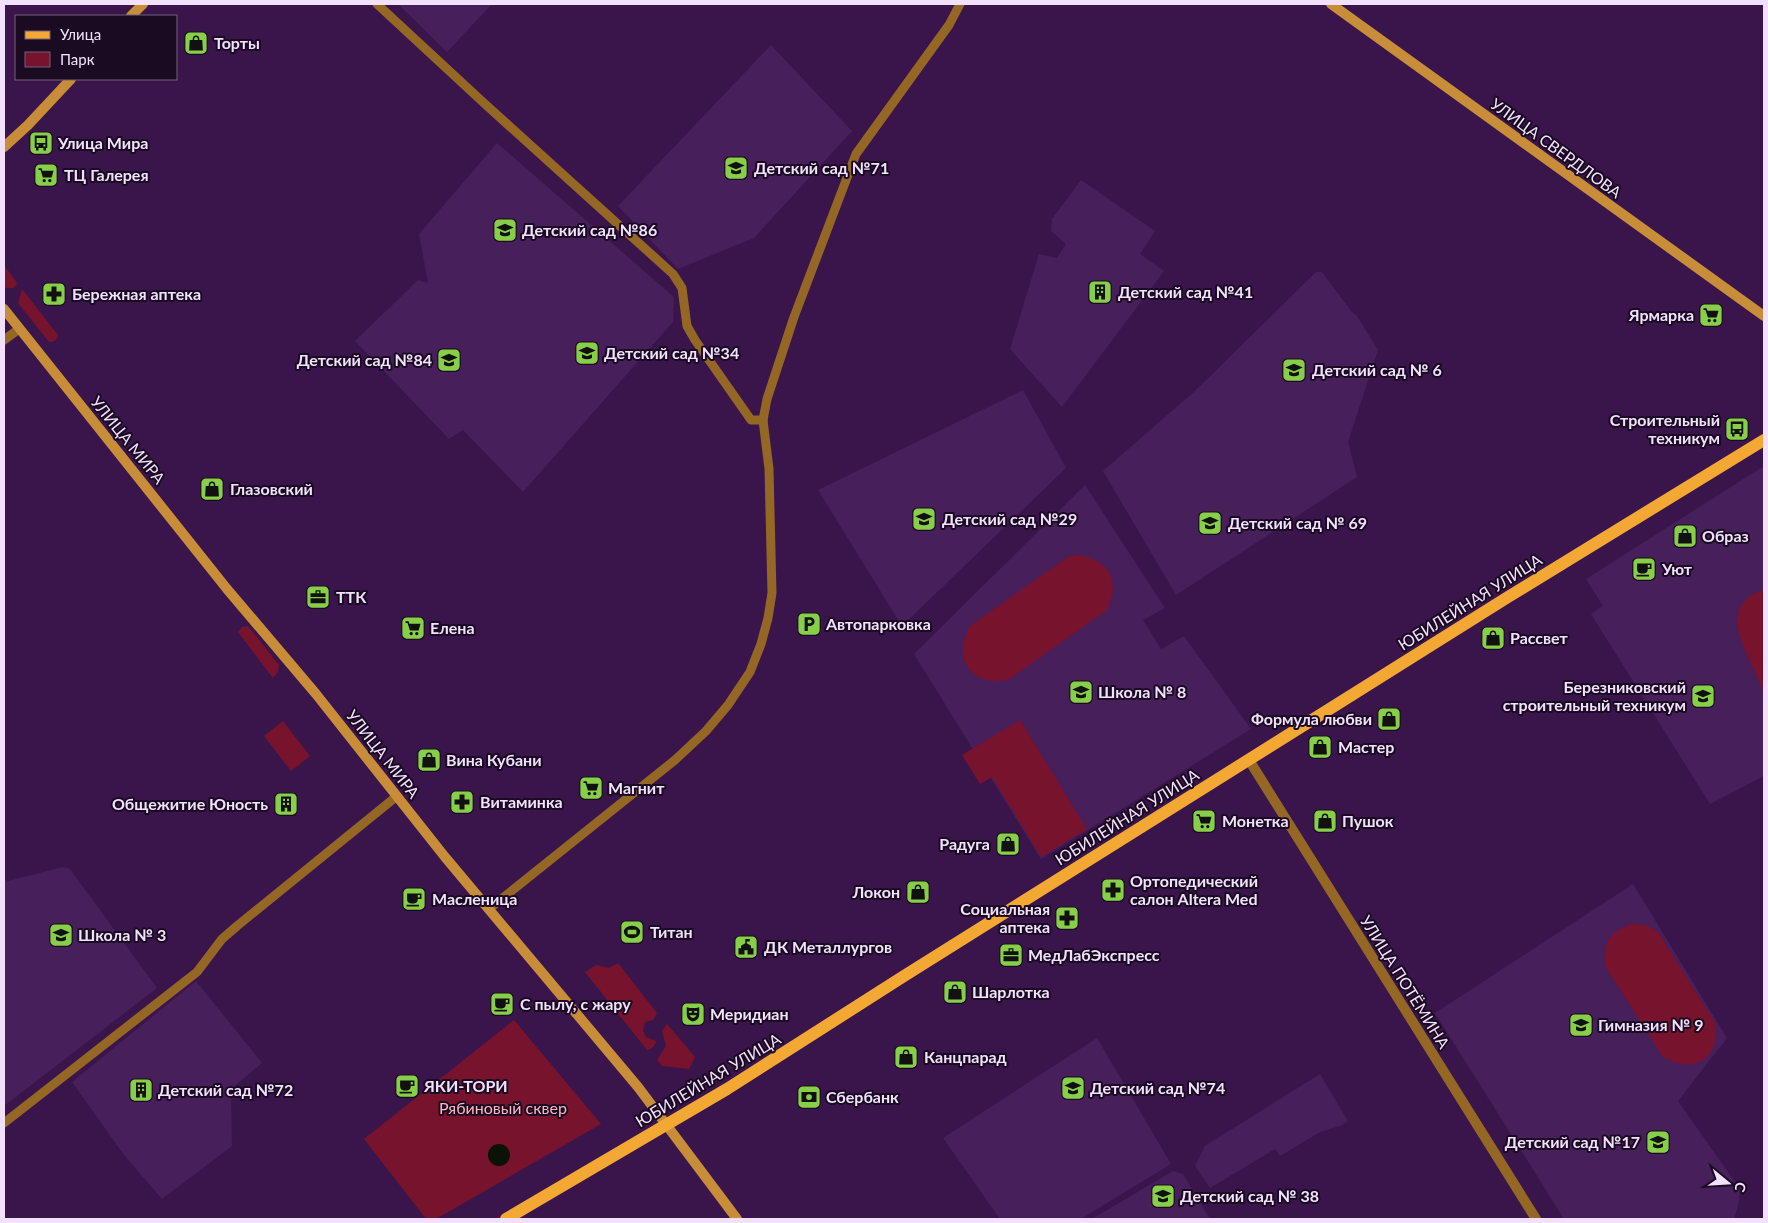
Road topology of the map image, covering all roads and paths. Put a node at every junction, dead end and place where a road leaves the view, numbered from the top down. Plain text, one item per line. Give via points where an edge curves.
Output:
1 (143, 4) edge
2 (377, 4) edge
3 (960, 4) edge
4 (1331, 4) edge
5 (132, 15) edge
6 (71, 80) edge
7 (4, 147) edge
8 (4, 309) edge
9 (1764, 316) edge
10 (20, 329) junction
11 (4, 340) edge
12 (763, 420) junction
13 (1764, 440) edge
14 (1248, 760) junction
15 (397, 796) junction
16 (489, 909) junction
17 (4, 1123) edge
18 (668, 1125) junction
19 (506, 1219) edge
20 (737, 1219) edge
21 (1536, 1219) edge

1 - 5 main road
2 - 12 street via 673,274 682,288 687,326 751,420
3 - 12 street via 944,32 856,154 794,317
4 - 9 main road, УЛИЦА СВЕРДЛОВА
6 - 7 main road
8 - 10 main road, УЛИЦА МИРА
10 - 11 street
10 - 15 main road, УЛИЦА МИРА
12 - 16 street via 769,469 772,593 768,618 750,672 706,731 675,760
13 - 14 main road, ЮБИЛЕЙНАЯ УЛИЦА
14 - 18 main road, ЮБИЛЕЙНАЯ УЛИЦА
14 - 21 street, УЛИЦА ПОТЁМИНА
15 - 16 main road, УЛИЦА МИРА
15 - 17 street via 222,939 197,972
16 - 18 main road, УЛИЦА МИРА
18 - 19 main road, ЮБИЛЕЙНАЯ УЛИЦА
18 - 20 main road, УЛИЦА МИРА

